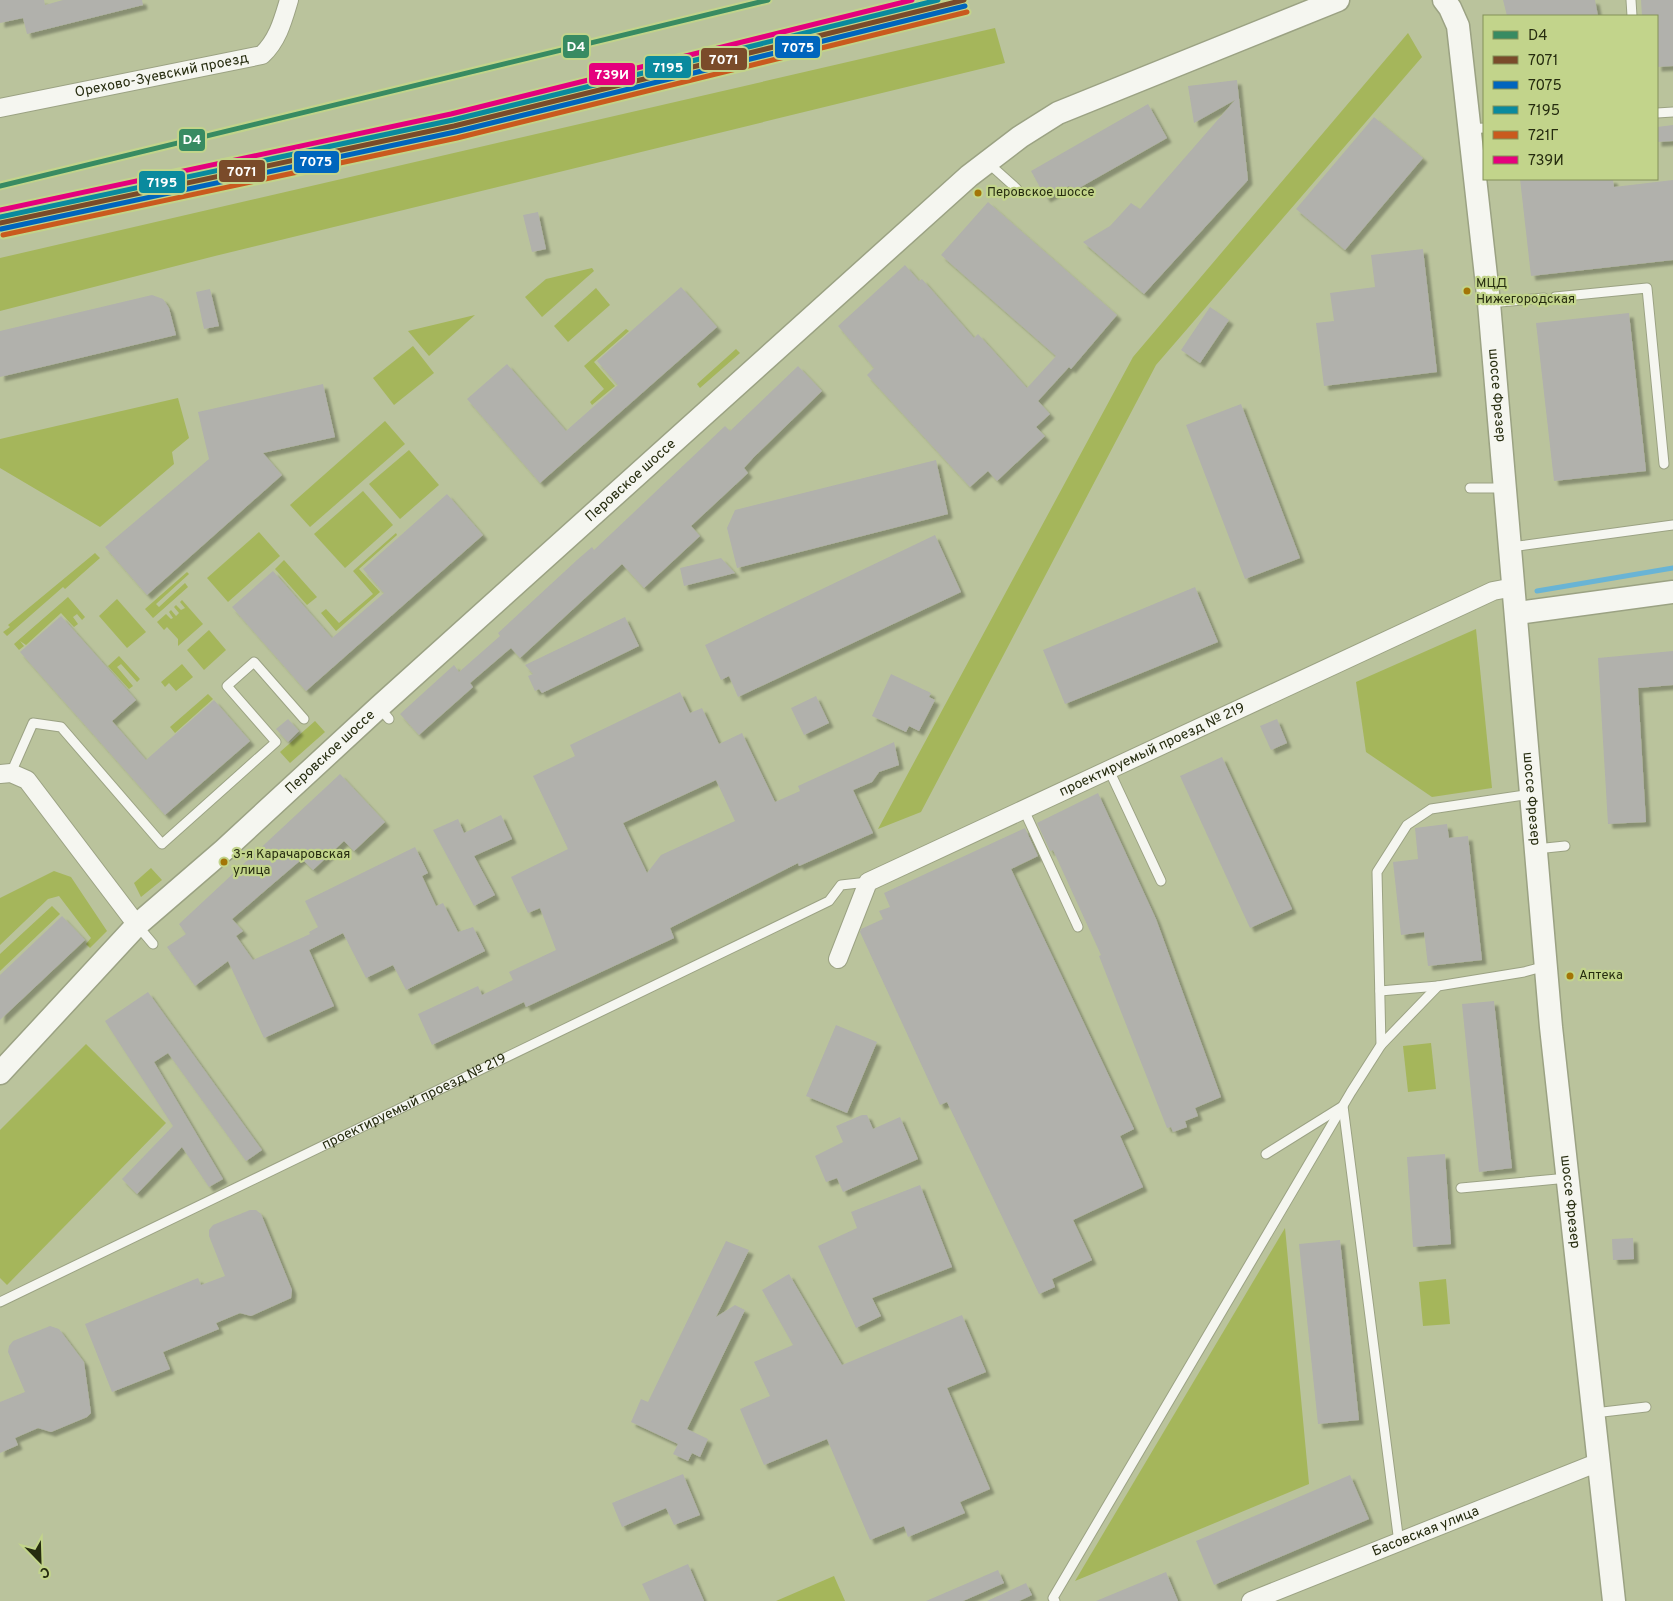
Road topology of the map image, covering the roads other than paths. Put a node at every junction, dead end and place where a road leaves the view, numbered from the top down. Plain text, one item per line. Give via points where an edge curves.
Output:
1 (289, 0) edge
2 (1338, 0) edge
3 (1444, 0) edge
4 (1631, 0) edge
5 (1632, 15) edge
6 (0, 108) edge
7 (1673, 112) edge
8 (1658, 113) edge
9 (1477, 128) edge
10 (987, 162) junction
11 (1017, 189) dead end
12 (1556, 297) dead end
13 (1544, 298) dead end
14 (1489, 303) junction
15 (1664, 464) dead end
16 (1470, 488) dead end
17 (1505, 488) junction
18 (1673, 525) edge
19 (1511, 547) junction
20 (1514, 588) junction
21 (1673, 592) edge
22 (1517, 613) junction
23 (304, 719) dead end
24 (1109, 770) junction
25 (5, 774) edge
26 (1532, 794) junction
27 (1024, 810) junction
28 (1565, 846) dead end
29 (1536, 849) junction
30 (1161, 881) dead end
31 (868, 882) junction
32 (137, 925) junction
33 (1078, 927) dead end
34 (153, 944) dead end
35 (838, 959) dead end
36 (1546, 966) junction
37 (1438, 986) junction
38 (1380, 991) junction
39 (1381, 1045) junction
40 (0, 1073) edge
41 (1343, 1106) junction
42 (1266, 1154) dead end
43 (1568, 1178) junction
44 (1461, 1188) dead end
45 (0, 1302) edge
46 (1646, 1407) dead end
47 (1594, 1413) junction
48 (1600, 1462) junction
49 (1399, 1543) junction
50 (1052, 1600) edge
51 (1250, 1601) edge
52 (1614, 1601) edge

1 - 6 street, Орехово-Зуевский проезд via 279,32 262,55
2 - 10 street, Перовское шоссе via 1058,114
3 - 9 street, шоссе Фрезер via 1458,26
4 - 5 lane
7 - 8 lane
9 - 14 street, шоссе Фрезер
10 - 11 lane
10 - 32 street, Перовское шоссе via 384,713
12 - 15 lane via 1647,288
13 - 14 lane
14 - 17 street, шоссе Фрезер
16 - 17 lane
17 - 19 street, шоссе Фрезер
18 - 19 lane
19 - 20 street, шоссе Фрезер
20 - 22 street, шоссе Фрезер
20 - 24 street, проектируемый проезд № 219 via 1493,591 1148,759
21 - 22 street
22 - 26 street, шоссе Фрезер
23 - 25 lane via 254,662 227,686 276,742 162,844 61,727 33,723
24 - 27 street, проектируемый проезд № 219
24 - 30 lane
25 - 32 street via 27,780
26 - 29 street, шоссе Фрезер
26 - 38 lane via 1432,809 1408,825 1377,872
27 - 31 street, проектируемый проезд № 219
27 - 33 lane
28 - 29 lane
29 - 36 street, шоссе Фрезер
31 - 35 street
31 - 45 lane, проектируемый проезд № 219 via 840,885 829,901
32 - 34 lane
32 - 40 street, Перовское шоссе
36 - 37 lane
36 - 43 street, шоссе Фрезер
37 - 38 lane
37 - 39 lane
38 - 39 lane
39 - 41 lane
41 - 42 lane
41 - 49 lane
41 - 50 lane
43 - 44 lane
43 - 47 street, шоссе Фрезер
46 - 47 lane
47 - 48 street, шоссе Фрезер
48 - 49 street, Басовская улица
48 - 52 street, шоссе Фрезер
49 - 51 street, Басовская улица

